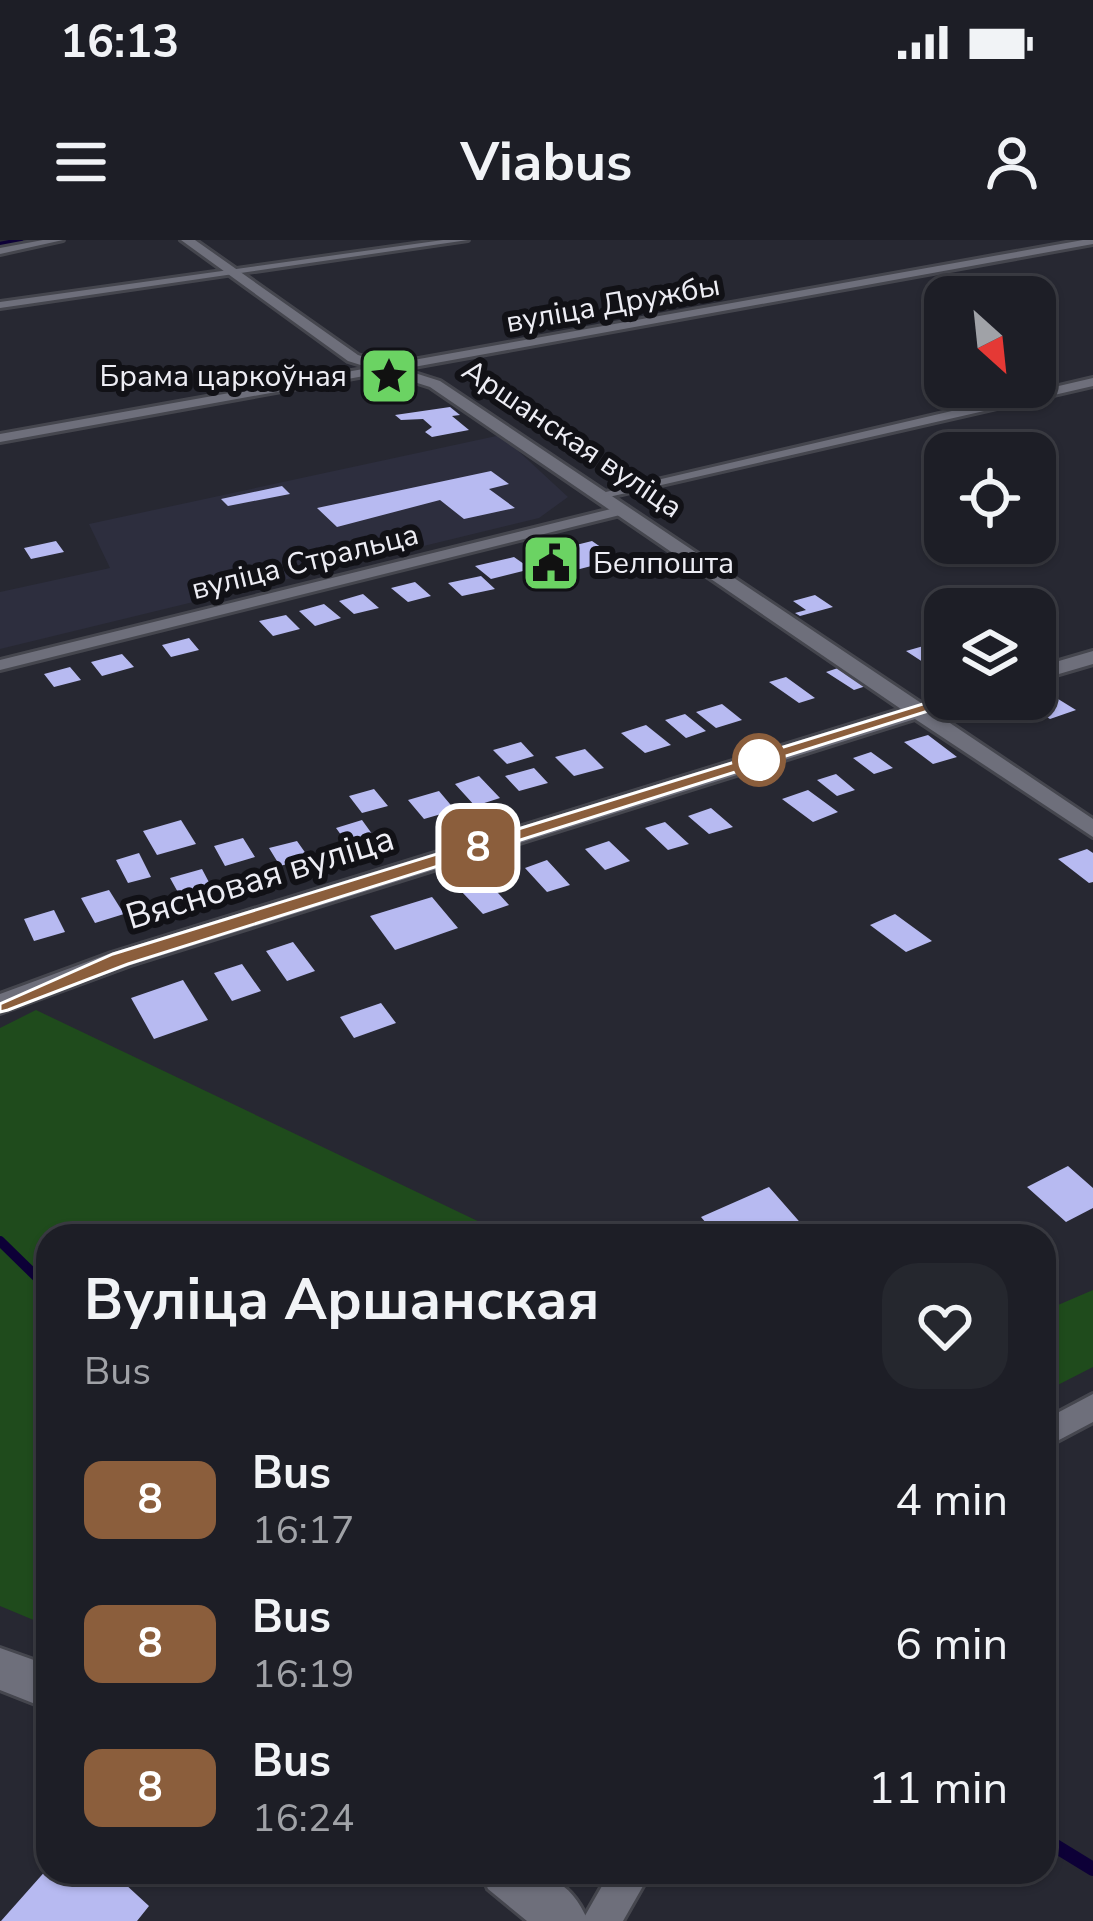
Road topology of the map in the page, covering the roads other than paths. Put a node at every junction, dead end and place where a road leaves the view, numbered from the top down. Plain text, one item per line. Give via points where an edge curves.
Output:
1 (58, 240) edge
2 (187, 240) edge
3 (464, 240) edge
4 (1093, 241) edge
5 (0, 251) edge
6 (230, 271) junction
7 (0, 304) edge
8 (389, 369) junction
9 (1093, 382) edge
10 (0, 438) edge
11 (600, 495) junction
12 (623, 510) junction
13 (1093, 657) edge
14 (0, 665) edge
15 (1056, 668) edge
16 (924, 710) edge
17 (920, 711) junction
18 (1093, 830) edge
19 (0, 1004) edge
20 (1093, 1407) edge
21 (1056, 1428) edge
22 (1, 1671) edge
23 (36, 1684) edge
24 (519, 1884) edge
25 (624, 1884) edge
26 (564, 1921) edge
27 (601, 1921) edge

1 - 5 street
2 - 6 street, Аршанская вуліца
3 - 6 street
4 - 8 street, вуліца Дружбы
6 - 7 street
6 - 8 street, Аршанская вуліца via 353,358
8 - 10 street, вуліца Дружбы
8 - 11 street, Аршанская вуліца via 428,380
9 - 11 street
11 - 12 street, Аршанская вуліца
12 - 14 street, вуліца Стральца
12 - 17 street, Аршанская вуліца
13 - 15 street
16 - 17 street, Вясновая вуліца
17 - 18 street, Аршанская вуліца
17 - 19 street, Вясновая вуліца via 121,959
20 - 21 street
22 - 23 street
24 - 26 street
25 - 27 street

